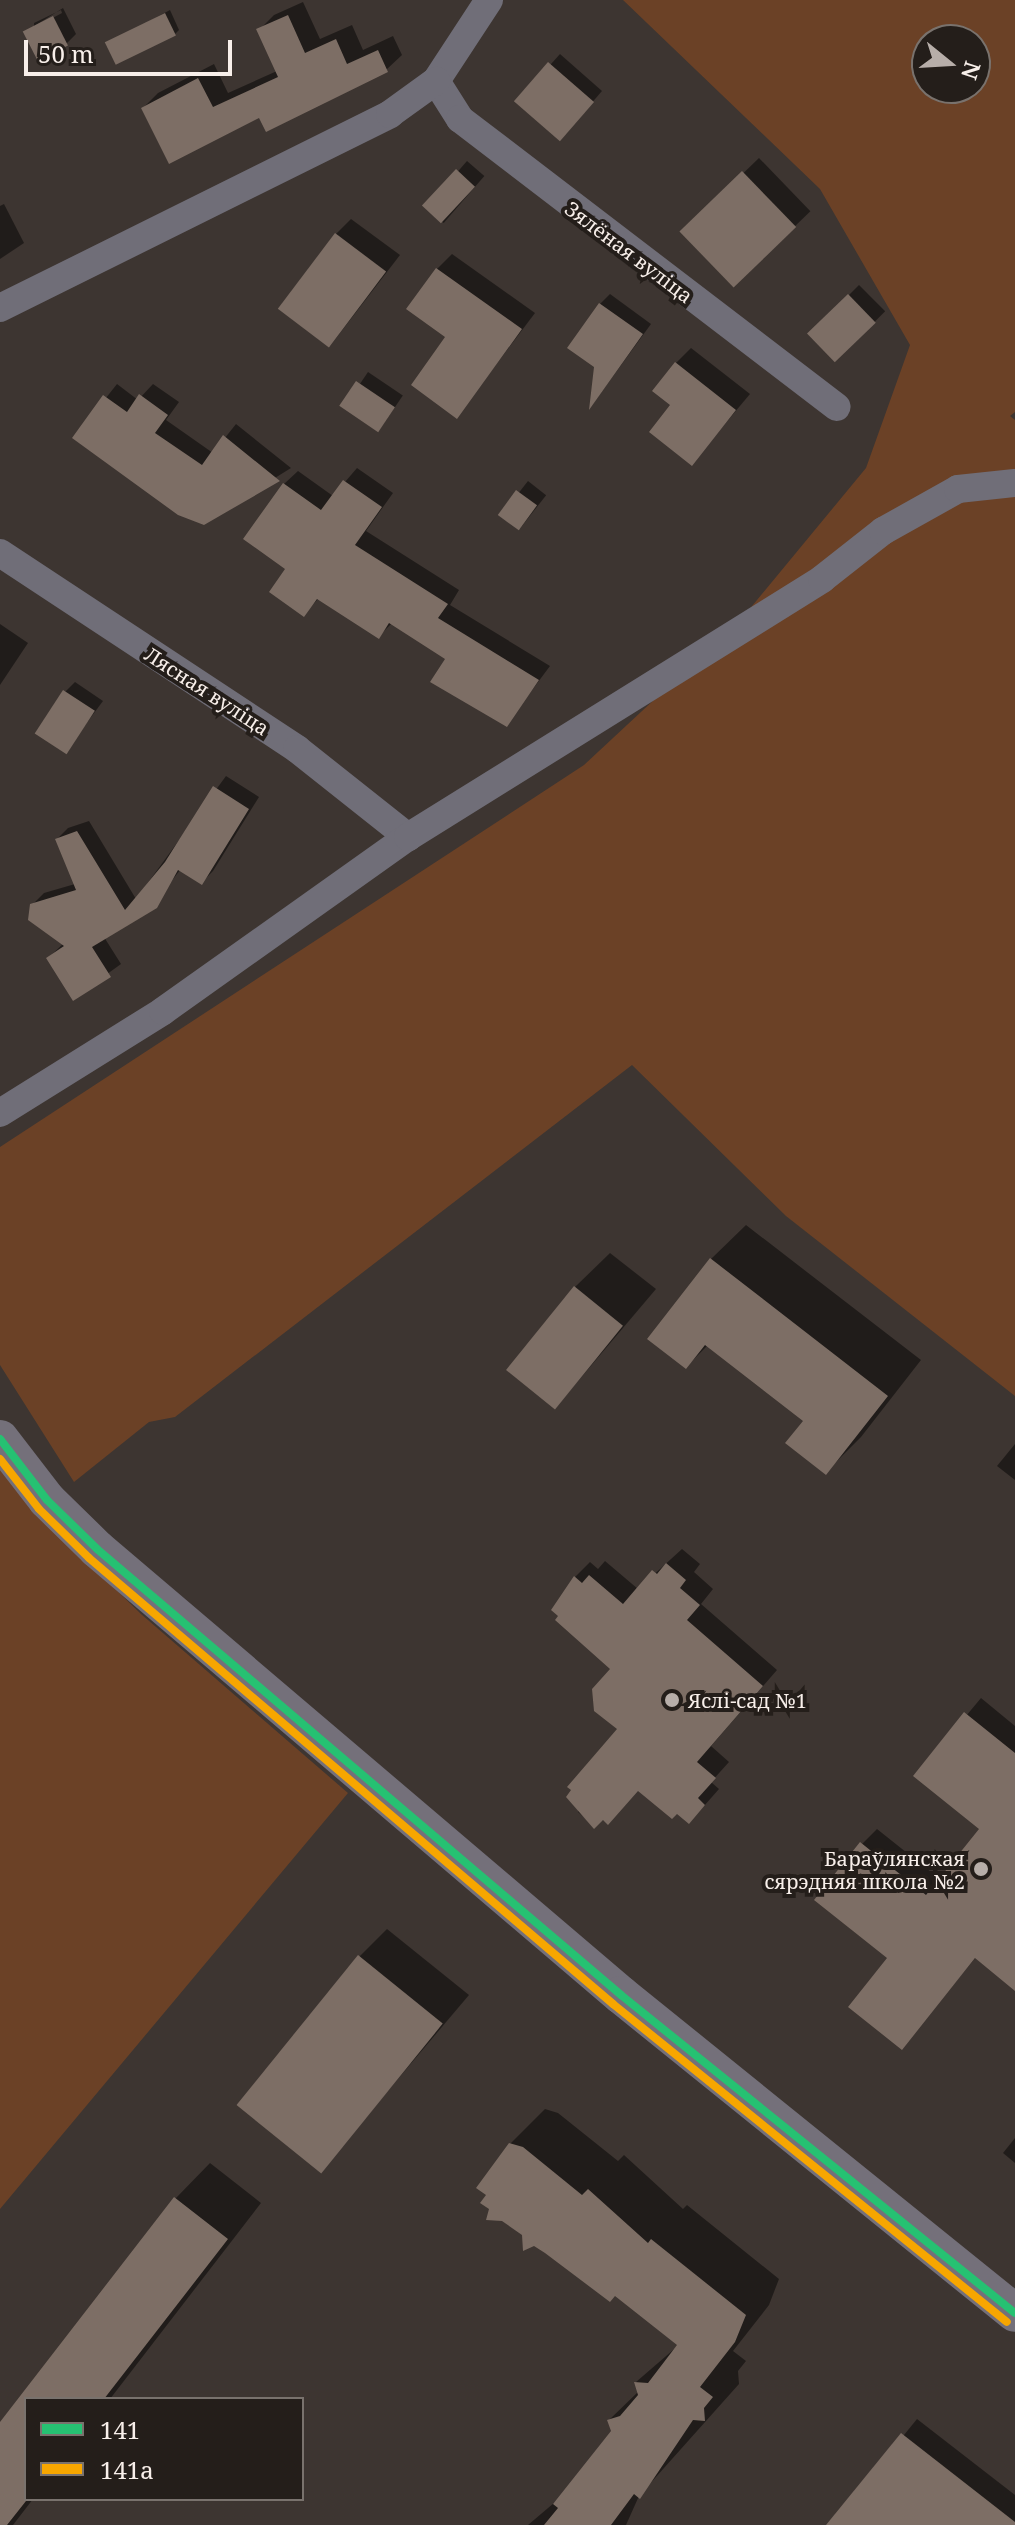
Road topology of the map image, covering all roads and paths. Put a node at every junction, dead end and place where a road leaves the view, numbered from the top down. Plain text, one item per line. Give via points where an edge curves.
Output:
1 (489, 0) edge
2 (436, 81) junction
3 (0, 308) edge
4 (837, 407) dead end
5 (1015, 483) edge
6 (0, 553) edge
7 (408, 837) junction
8 (0, 1113) edge
9 (0, 1439) edge
10 (1015, 2313) edge

1 - 2 street
2 - 3 street via 376,122
2 - 4 street, Зялёная вуліца via 476,136
5 - 7 street via 958,489 883,531 822,579
6 - 7 street, Лясная вуліца via 297,749
7 - 8 street via 163,1011
9 - 10 street via 47,1500 97,1549 621,1995

